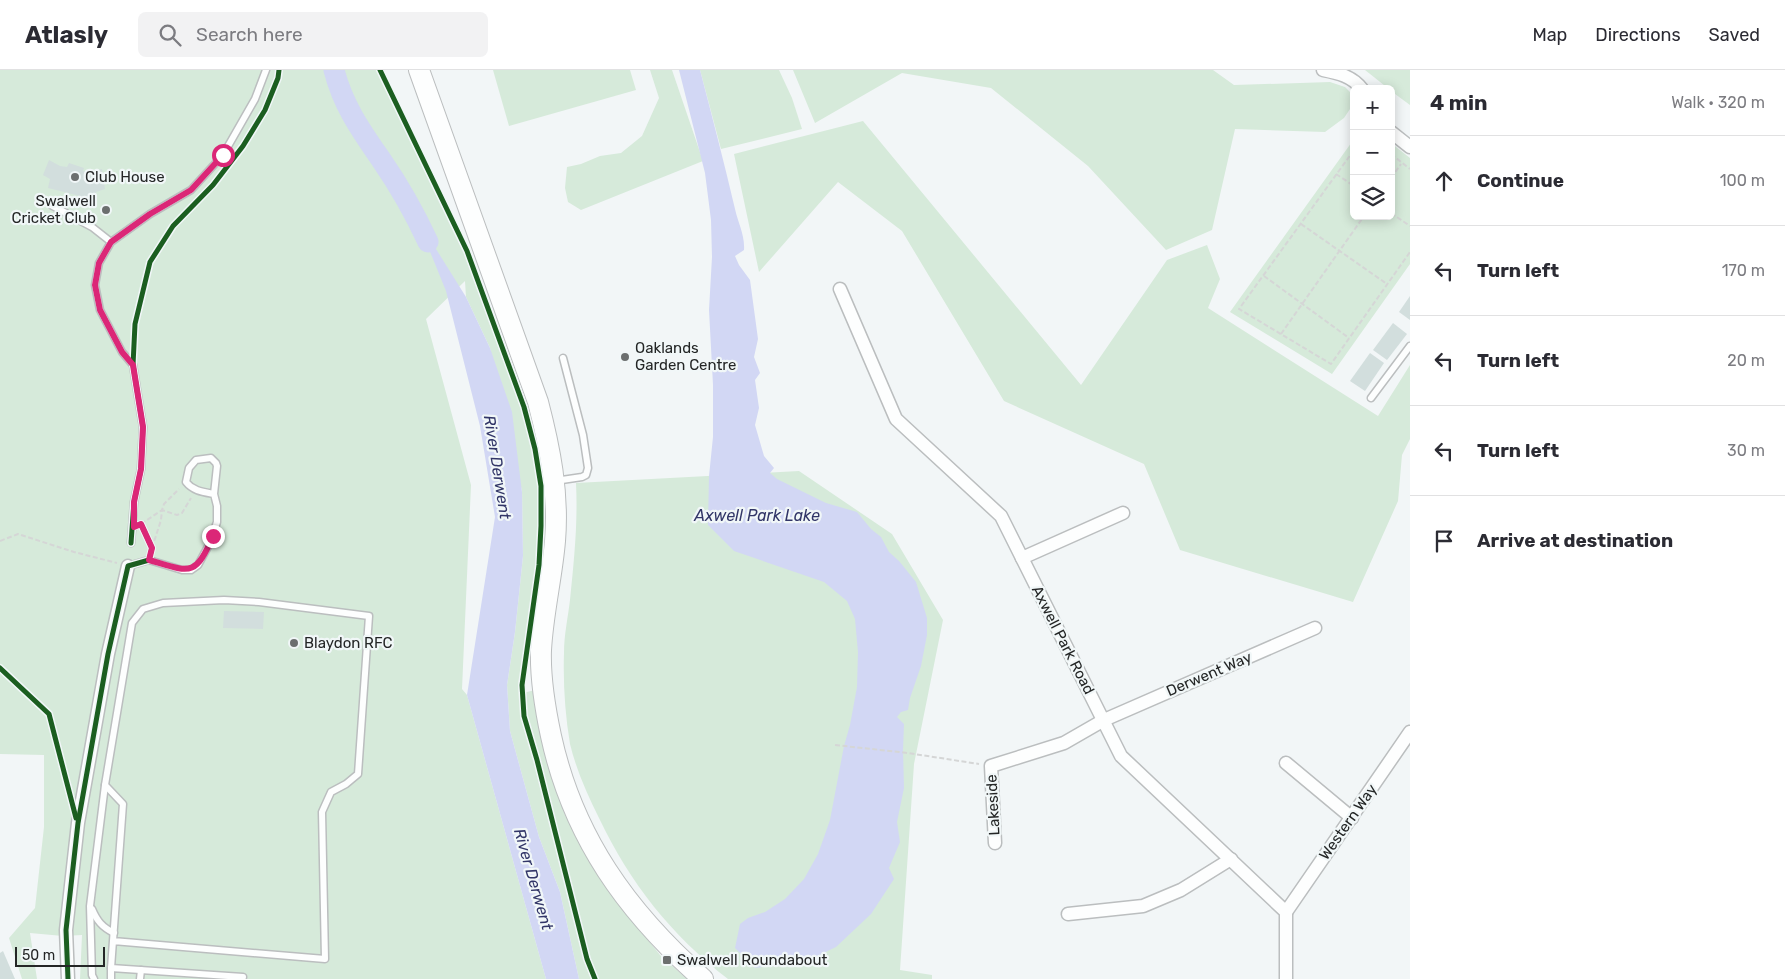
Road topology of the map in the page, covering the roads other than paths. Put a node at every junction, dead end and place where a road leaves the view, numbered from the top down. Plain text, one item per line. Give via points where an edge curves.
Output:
1 (266, 70) edge
2 (419, 70) edge
3 (1323, 70) edge
4 (1359, 85) edge
5 (1395, 135) edge
6 (1410, 147) edge
7 (51, 205) dead end
8 (111, 242) junction
9 (840, 289) dead end
10 (1410, 346) edge
11 (563, 358) dead end
12 (1371, 398) dead end
13 (554, 481) junction
14 (214, 494) junction
15 (1123, 513) dead end
16 (131, 543) dead end
17 (1022, 558) junction
18 (128, 566) joint
19 (1315, 628) dead end
20 (1104, 720) junction
21 (1410, 732) edge
22 (1286, 763) dead end
23 (991, 766) joint
24 (104, 785) junction
25 (1352, 818) junction
26 (995, 843) dead end
27 (1231, 860) junction
28 (90, 906) junction
29 (1286, 912) junction
30 (1068, 914) dead end
31 (114, 932) junction
32 (113, 941) junction
33 (111, 968) junction
34 (141, 970) junction
35 (243, 977) dead end
36 (68, 979) edge
37 (94, 979) edge
38 (111, 979) edge
39 (140, 979) edge
40 (704, 979) edge
41 (1286, 979) edge

1 - 8 lane via 255,99 223,155 191,190
2 - 13 main road via 538,402
3 - 4 street via 1340,73
5 - 6 street
7 - 8 lane via 92,227
8 - 16 lane via 99,263 95,285 100,310 122,352 133,365 143,427
9 - 17 street, Axwell Park Road via 896,419 1001,516
10 - 12 lane
11 - 13 lane via 588,468 582,477
13 - 40 main road via 555,541 541,665 547,721 562,777 591,846 621,891 657,936
14 - 14 lane via 216,463 211,458 196,460 186,482 195,490
14 - 18 lane via 217,522 198,565 191,570 182,570 149,560
15 - 17 street
17 - 20 street, Axwell Park Road
18 - 36 street via 108,654 78,823 66,930
19 - 20 street, Derwent Way
20 - 23 street, Derwent Way via 1064,743
20 - 27 street, Axwell Park Road via 1121,756
21 - 25 street, Western Way
22 - 25 street
23 - 26 street, Lakeside
24 - 28 lane
24 - 31 lane via 122,804
24 - 32 lane via 132,623 143,609 164,603 224,600 369,616 358,774 330,792 322,812 325,959
25 - 29 street, Western Way
27 - 29 street, Axwell Park Road
27 - 30 street via 1181,890 1143,906
28 - 31 lane via 98,922
28 - 37 lane
29 - 41 street
31 - 32 lane
32 - 33 lane
33 - 34 lane
33 - 38 lane
34 - 35 lane
34 - 39 lane

